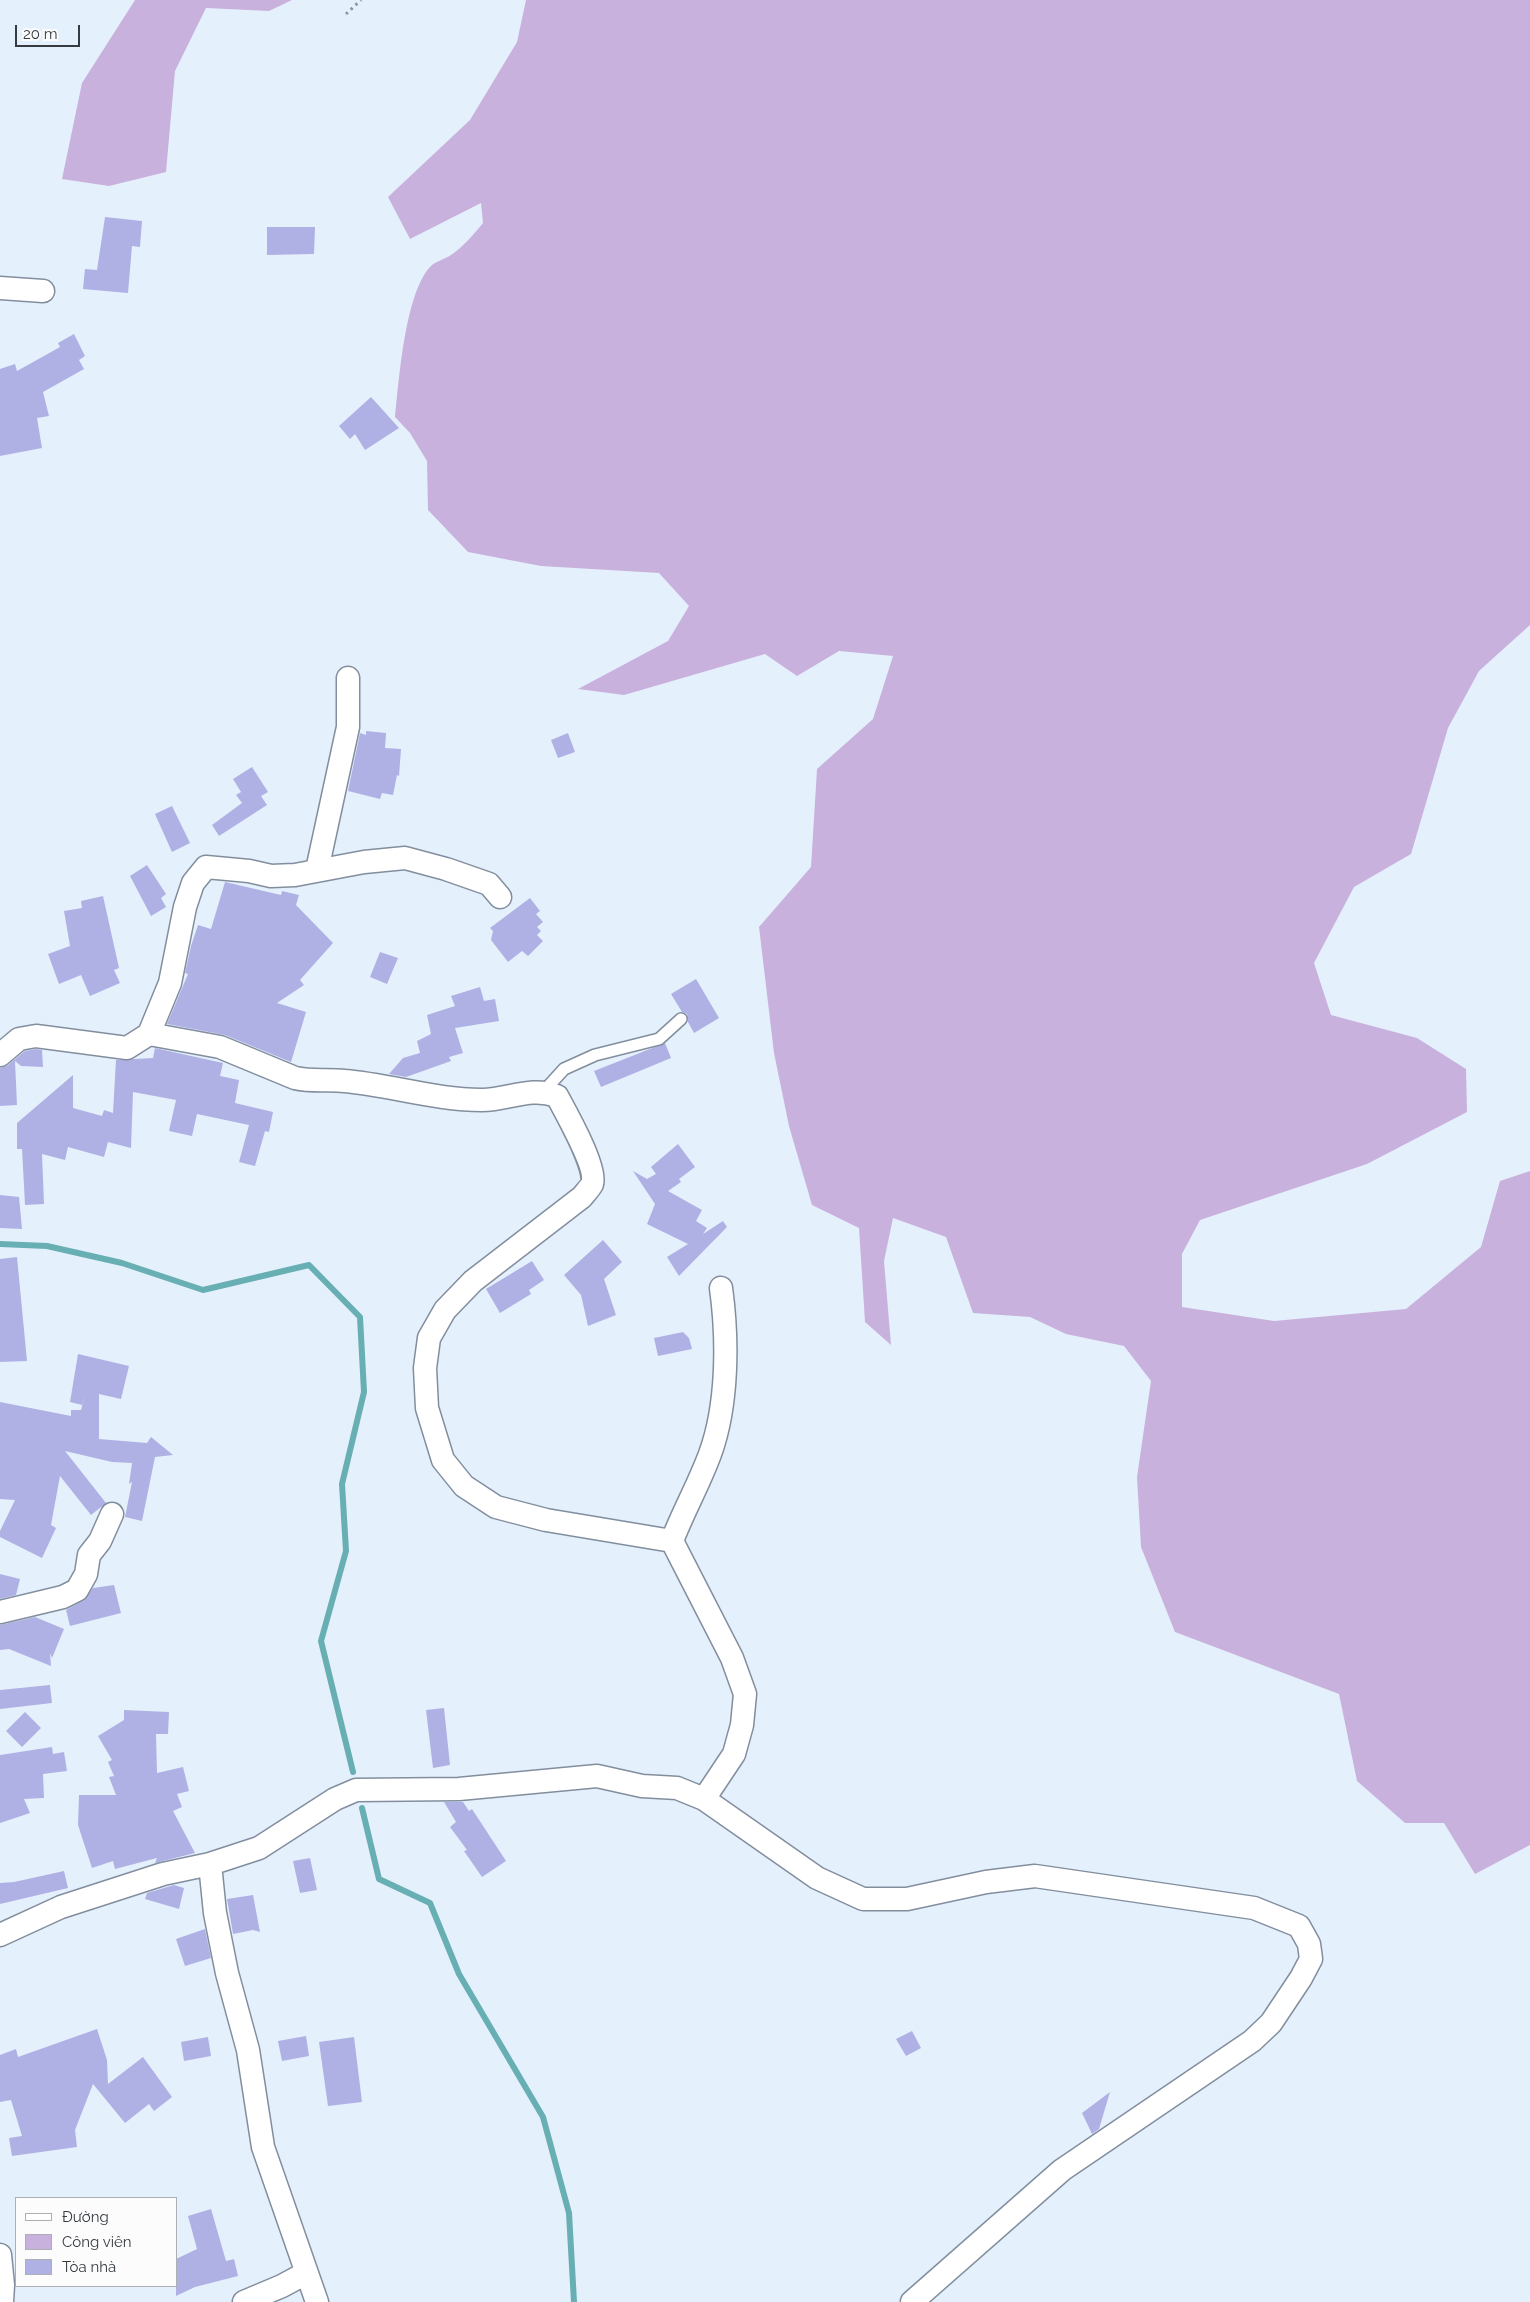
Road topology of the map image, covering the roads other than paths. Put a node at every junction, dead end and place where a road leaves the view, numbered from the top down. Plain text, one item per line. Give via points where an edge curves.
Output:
1 (0, 288) edge
2 (43, 291) dead end
3 (348, 678) dead end
4 (317, 870) junction
5 (500, 897) dead end
6 (681, 1019) dead end
7 (149, 1034) junction
8 (0, 1055) edge
9 (544, 1091) junction
10 (721, 1288) dead end
11 (112, 1514) dead end
12 (672, 1541) junction
13 (0, 1612) edge
14 (704, 1799) junction
15 (210, 1864) junction
16 (0, 1935) edge
17 (0, 2255) edge
18 (306, 2273) junction
19 (2, 2302) edge
20 (244, 2302) edge
21 (317, 2302) edge
22 (912, 2302) edge

1 - 2 street
3 - 4 street via 348,727
4 - 5 street via 405,858 489,884
4 - 7 street via 272,876 206,867 194,883 170,983
6 - 9 lane via 659,1039 595,1055 564,1069
7 - 8 street via 127,1048 36,1036 19,1039
7 - 9 street via 220,1048 306,1080 344,1080 483,1100
9 - 12 street via 557,1096 572,1125 593,1173 592,1184 582,1197 473,1281 445,1310 429,1338 425,1368 427,1408 443,1460 464,1486 496,1507 546,1520
10 - 12 street via 726,1323 718,1426 710,1455
11 - 13 street via 100,1541 89,1555 86,1574 77,1590 63,1598
12 - 14 street via 732,1658 745,1694 742,1725 734,1754
14 - 15 street via 677,1788 642,1786 597,1776 459,1789 356,1790 335,1799 259,1848
14 - 22 street via 817,1878 863,1898 907,1899 986,1882 1035,1876 1254,1908 1299,1926 1309,1944 1311,1959 1302,1978 1271,2023 1252,2041 1062,2170
15 - 16 street via 163,1874 61,1907
15 - 18 street via 214,1913 248,2050 263,2147
17 - 19 street
18 - 20 street
18 - 21 street

